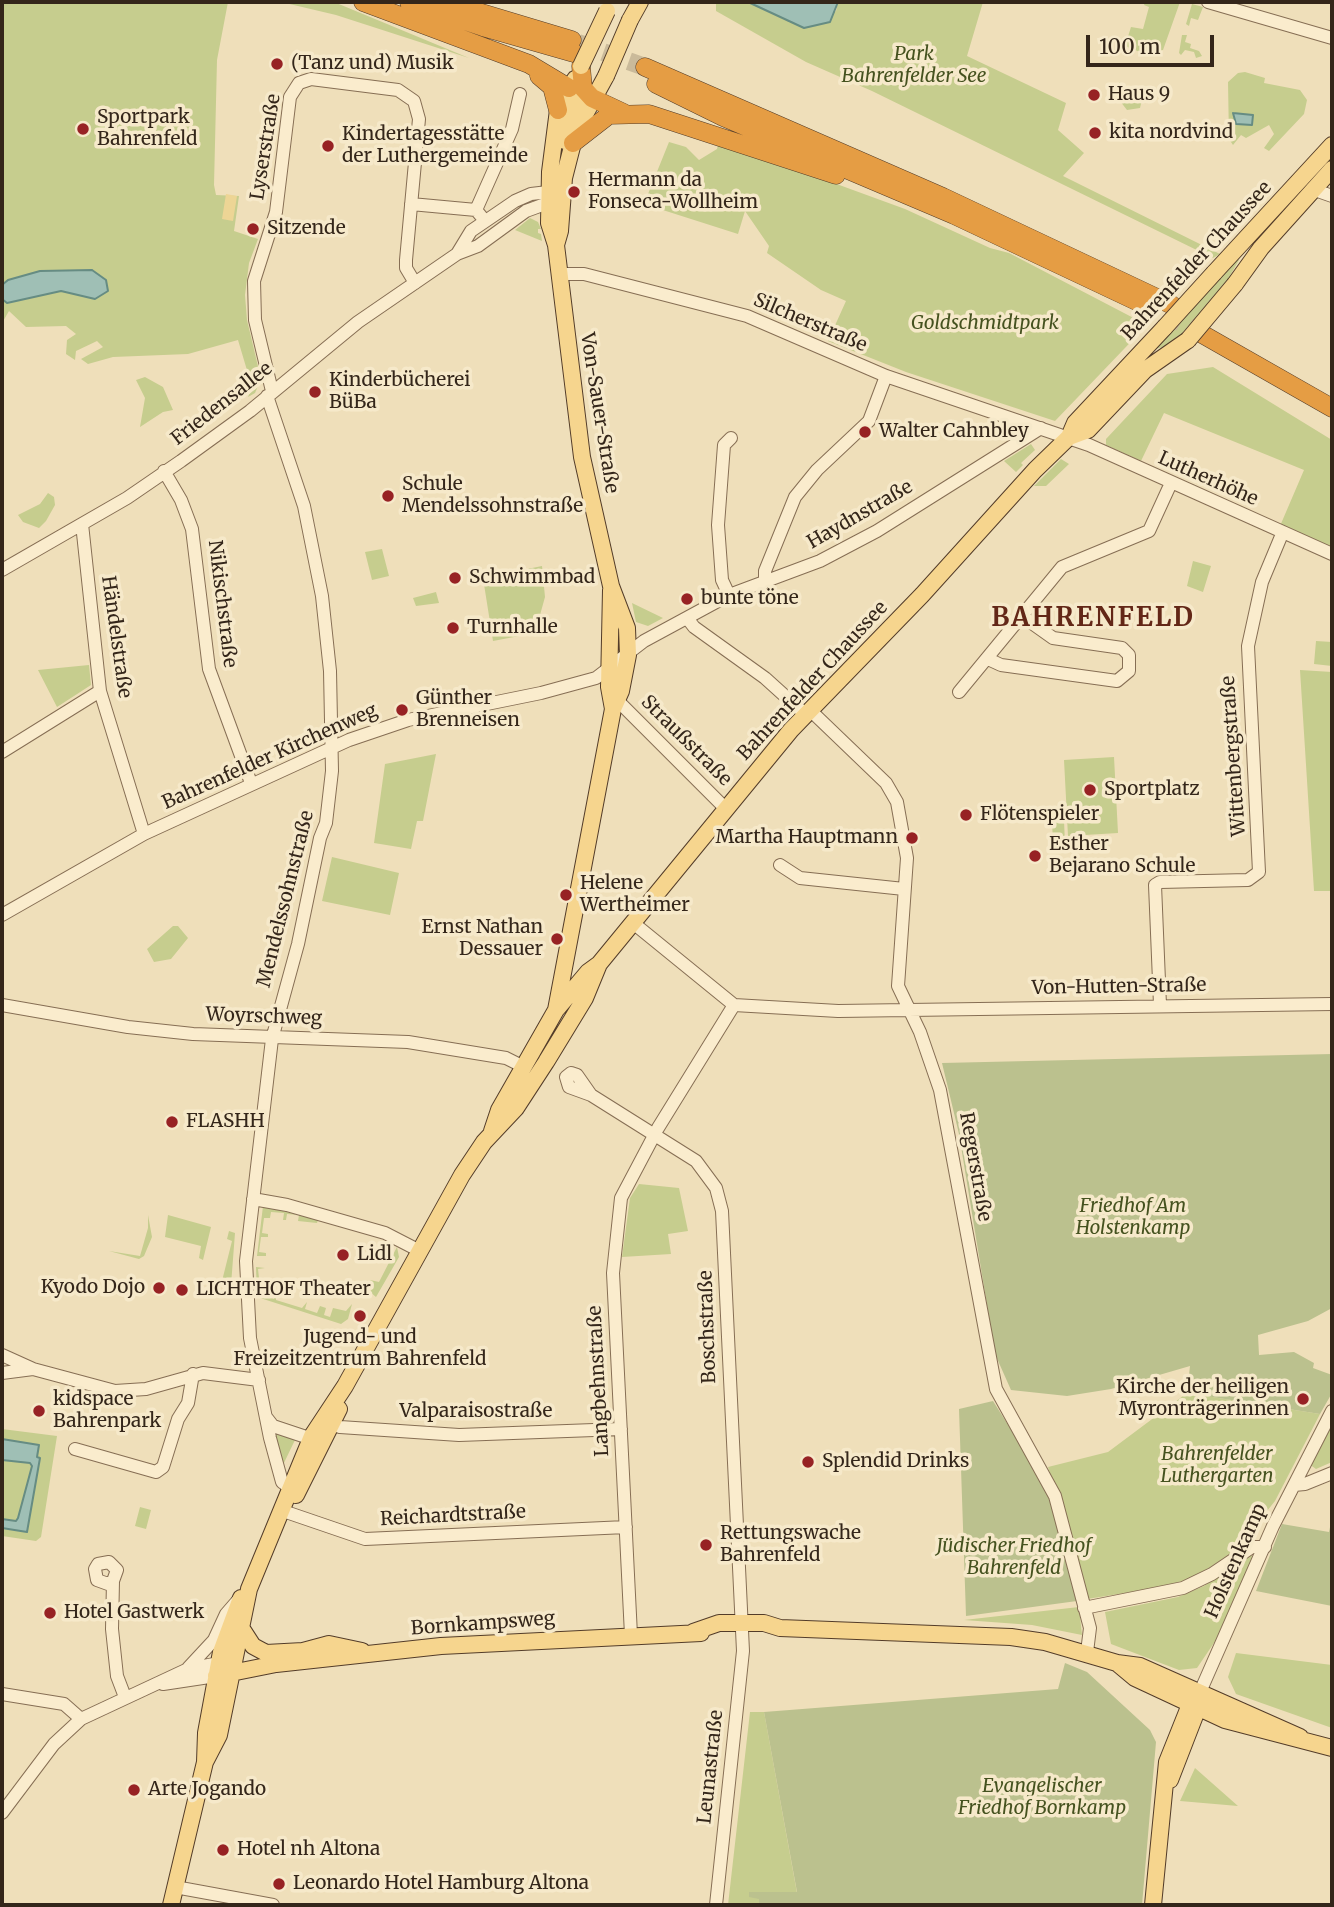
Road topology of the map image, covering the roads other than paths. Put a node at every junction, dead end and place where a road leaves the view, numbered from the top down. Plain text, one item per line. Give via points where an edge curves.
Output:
1 (363, 2) edge
2 (409, 2) edge
3 (445, 2) edge
4 (632, 2) edge
5 (640, 2) edge
6 (1208, 2) edge
7 (609, 7) edge
8 (1248, 7) edge
9 (630, 20) junction
10 (1332, 38) edge
11 (578, 54) junction
12 (516, 61) junction
13 (581, 91) junction
14 (520, 94) dead end
15 (558, 110) junction
16 (624, 113) junction
17 (573, 144) junction
18 (1332, 145) edge
19 (566, 167) junction
20 (1332, 169) edge
21 (886, 186) junction
22 (1312, 189) junction
23 (1332, 196) edge
24 (553, 197) junction
25 (411, 204) junction
26 (480, 215) junction
27 (494, 232) junction
28 (457, 254) junction
29 (559, 274) junction
30 (415, 283) junction
31 (1167, 315) junction
32 (1200, 332) junction
33 (886, 376) junction
34 (270, 393) junction
35 (1332, 394) edge
36 (1332, 408) edge
37 (1041, 428) junction
38 (1069, 437) junction
39 (731, 438) dead end
40 (164, 471) junction
41 (1171, 483) junction
42 (82, 524) junction
43 (1282, 534) junction
44 (1332, 554) edge
45 (2, 570) edge
46 (765, 581) junction
47 (611, 586) junction
48 (730, 596) junction
49 (1023, 616) junction
50 (687, 618) junction
51 (612, 629) junction
52 (628, 655) junction
53 (988, 659) junction
54 (611, 669) junction
55 (100, 691) junction
56 (959, 692) dead end
57 (617, 700) junction
58 (808, 713) junction
59 (331, 748) junction
60 (2, 752) edge
61 (251, 783) junction
62 (726, 809) junction
63 (144, 834) junction
64 (780, 865) dead end
65 (904, 889) junction
66 (2, 915) edge
67 (632, 922) junction
68 (572, 926) junction
69 (599, 964) junction
70 (570, 993) junction
71 (1332, 1004) edge
72 (2, 1005) edge
73 (734, 1005) junction
74 (1160, 1005) junction
75 (907, 1008) junction
76 (556, 1010) junction
77 (272, 1039) junction
78 (560, 1039) junction
79 (524, 1067) junction
80 (591, 1095) dead end
81 (491, 1133) junction
82 (656, 1134) junction
83 (253, 1199) junction
84 (418, 1250) junction
85 (2, 1355) edge
86 (33, 1369) junction
87 (2, 1373) edge
88 (193, 1374) junction
89 (258, 1380) junction
90 (345, 1386) junction
91 (1332, 1411) edge
92 (266, 1417) junction
93 (331, 1424) junction
94 (621, 1429) junction
95 (311, 1439) junction
96 (75, 1449) dead end
97 (316, 1456) junction
98 (1332, 1473) edge
99 (296, 1484) junction
100 (1294, 1485) junction
101 (286, 1512) junction
102 (276, 1526) junction
103 (626, 1527) junction
104 (1265, 1547) junction
105 (113, 1581) dead end
106 (245, 1592) junction
107 (1084, 1608) junction
108 (741, 1628) junction
109 (631, 1635) junction
110 (249, 1640) junction
111 (303, 1651) junction
112 (1087, 1653) junction
113 (377, 1654) junction
114 (340, 1657) junction
115 (188, 1669) junction
116 (226, 1669) junction
117 (159, 1684) junction
118 (2, 1694) edge
119 (125, 1697) junction
120 (46, 1701) junction
121 (1196, 1701) junction
122 (81, 1719) junction
123 (70, 1727) junction
124 (1332, 1748) edge
125 (2, 1814) edge
126 (176, 1887) junction
127 (171, 1905) edge
128 (274, 1905) edge
129 (716, 1905) edge
130 (1153, 1905) edge

1 - 12 highway
2 - 11 highway
3 - 11 highway
4 - 9 main road
5 - 9 main road
6 - 8 street
7 - 11 main road, bridge
8 - 10 street
9 - 13 main road, bridge via 606,76
11 - 13 highway
12 - 13 highway
12 - 15 highway via 547,82
13 - 15 main road
13 - 16 highway
13 - 17 main road
13 - 19 main road via 568,122
14 - 26 street
15 - 24 main road
16 - 17 highway via 604,118
16 - 21 highway via 669,118 839,176
17 - 19 main road
18 - 31 main road, Bahrenfelder Chaussee, bridge via 1214,273
19 - 24 main road
20 - 22 main road, Bahrenfelder Chaussee
21 - 31 highway
21 - 31 highway via 723,117 643,72 943,197
22 - 23 street
22 - 32 main road, Bahrenfelder Chaussee, bridge
24 - 26 street, Friedensallee via 515,201
24 - 27 street, Friedensallee
24 - 29 main road, Von-Sauer-Straße via 550,232
25 - 26 street
25 - 30 street, Lyserstraße via 406,264
25 - 34 street, Lyserstraße via 419,119 414,101 398,90 311,79 299,83 291,93 276,212 257,264 253,291
26 - 27 street
26 - 28 street, Friedensallee
27 - 28 street, Friedensallee via 478,246
28 - 30 street, Friedensallee
29 - 33 street, Silcherstraße via 584,274 741,314
29 - 47 main road, Von-Sauer-Straße via 582,457
30 - 34 street, Friedensallee via 314,355
31 - 38 main road, Bahrenfelder Chaussee via 1075,423
32 - 35 highway
32 - 36 highway
32 - 38 main road, Bahrenfelder Chaussee via 1145,370 1088,430
33 - 37 street, Silcherstraße
33 - 46 street via 869,421 795,497
34 - 40 street, Friedensallee
34 - 59 street, Mendelssohnstraße via 315,553 329,652
37 - 38 street
37 - 46 street, Haydnstraße via 877,531 820,561
38 - 41 street, Lutherhöhe
38 - 58 main road, Bahrenfelder Chaussee
39 - 48 street via 724,445 718,525 722,580
40 - 42 street, Friedensallee
40 - 61 street, Nikischstraße via 192,529 209,669
41 - 43 street, Lutherhöhe
41 - 49 street via 1149,531 1062,567
42 - 45 street, Friedensallee
42 - 55 street, Händelstraße
43 - 44 street, Lutherhöhe
43 - 74 street, Wittenbergstraße via 1256,602 1248,646 1259,872 1248,880 1160,882 1155,886
46 - 48 street, Haydnstraße
47 - 51 main road, Von-Sauer-Straße
47 - 52 main road, Von-Sauer-Straße via 627,628
48 - 50 street, Haydnstraße
49 - 53 street
49 - 53 street via 1052,638 1122,648 1129,655 1129,671 1117,681 1000,666
50 - 52 street, Haydnstraße
50 - 58 street, Regerstraße
51 - 52 main road
51 - 54 main road, Von-Sauer-Straße
52 - 54 street
52 - 57 main road, Von-Sauer-Straße
53 - 56 street
54 - 57 main road, Von-Sauer-Straße
54 - 59 street, Bahrenfelder Kirchenweg via 559,689 408,720
55 - 60 street
55 - 63 street, Händelstraße
57 - 62 street, Straußstraße
57 - 68 main road, Von-Sauer-Straße
58 - 62 main road, Bahrenfelder Chaussee
58 - 65 street, Regerstraße via 892,792 905,842
59 - 61 street, Bahrenfelder Kirchenweg
59 - 77 street, Mendelssohnstraße via 327,824
61 - 63 street, Bahrenfelder Kirchenweg
62 - 67 main road, Bahrenfelder Chaussee
63 - 66 street, Bahrenfelder Kirchenweg
64 - 65 street via 800,878
65 - 75 street, Regerstraße via 897,978
67 - 69 main road, Bahrenfelder Chaussee
67 - 73 street
68 - 70 main road, Bahrenfelder Chaussee
68 - 76 main road, Von-Sauer-Straße
69 - 70 main road, Bahrenfelder Chaussee
69 - 78 main road, Bahrenfelder Chaussee via 593,984
70 - 76 main road, Bahrenfelder Chaussee
70 - 78 main road, Bahrenfelder Chaussee
71 - 74 street, Von-Hutten-Straße
72 - 77 street, Woyrschweg via 128,1027
73 - 75 street, Von-Hutten-Straße via 838,1012
73 - 82 street, Langbehnstraße
74 - 75 street, Von-Hutten-Straße
75 - 107 street, Regerstraße via 940,1090 996,1389 1050,1483
76 - 79 main road, Bahrenfelder Chaussee
77 - 79 street, Woyrschweg via 408,1042 506,1058
77 - 83 street, Mendelssohnstraße
78 - 81 main road, Bahrenfelder Chaussee via 516,1108
79 - 81 main road, Bahrenfelder Chaussee
80 - 82 street, Boschstraße
81 - 84 main road, Bahrenfelder Chaussee
82 - 94 street, Langbehnstraße via 621,1198 613,1258
82 - 108 street, Boschstraße via 708,1173 722,1211
83 - 84 street via 385,1233
83 - 89 street, Mendelssohnstraße via 246,1296
84 - 90 main road, Bahrenfelder Chaussee
85 - 86 street
86 - 87 street
86 - 88 street via 125,1392
88 - 89 street
88 - 96 street via 188,1403 163,1467 156,1472
89 - 92 street, Mendelssohnstraße
90 - 93 main road, Bahrenfelder Chaussee
90 - 95 main road, Bahrenfelder Chaussee
91 - 100 street, Holstenkamp
92 - 95 street via 274,1426
92 - 99 street, Mendelssohnstraße via 279,1477
93 - 94 street, Valparaisostraße via 459,1435
93 - 97 main road, Bahrenfelder Chaussee
94 - 103 street, Langbehnstraße
95 - 97 street
95 - 99 main road, Bahrenfelder Chaussee
97 - 99 main road, Bahrenfelder Chaussee
98 - 100 street
99 - 101 main road, Bahrenfelder Chaussee
99 - 102 main road, Bahrenfelder Chaussee
100 - 104 street, Holstenkamp
101 - 102 main road, Bahrenfelder Chaussee
101 - 103 street, Reichardtstraße via 365,1539
102 - 106 main road, Bahrenfelder Chaussee
103 - 109 street, Langbehnstraße
104 - 107 street via 1252,1547 1183,1588
104 - 121 street, Holstenkamp
105 - 119 street via 112,1629 117,1676
106 - 110 main road, Bahrenfelder Chaussee
106 - 115 street via 226,1614 214,1640
106 - 116 main road, Bahrenfelder Chaussee via 224,1639
107 - 112 street, Regerstraße via 1091,1639
108 - 109 main road, Bornkampsweg
108 - 112 main road, Bornkampsweg via 770,1633 780,1628 1012,1637
108 - 129 street, Leunastraße via 743,1651
109 - 113 main road, Bornkampsweg
110 - 111 main road via 272,1653
110 - 116 main road, Bahrenfelder Chaussee
111 - 113 main road via 340,1645
111 - 114 main road
112 - 121 main road, Bornkampsweg via 1117,1663 1135,1678
113 - 114 main road, Bornkampsweg
114 - 116 main road, Bornkampsweg
115 - 116 street
115 - 117 street
116 - 117 street
116 - 126 main road via 219,1735 205,1762
117 - 119 street
118 - 120 street
119 - 122 street
120 - 122 street via 70,1707
120 - 123 street
121 - 124 main road, Bornkampsweg
121 - 130 main road, Holstenkamp via 1163,1795
122 - 123 street
123 - 125 street
126 - 127 main road
126 - 128 street

